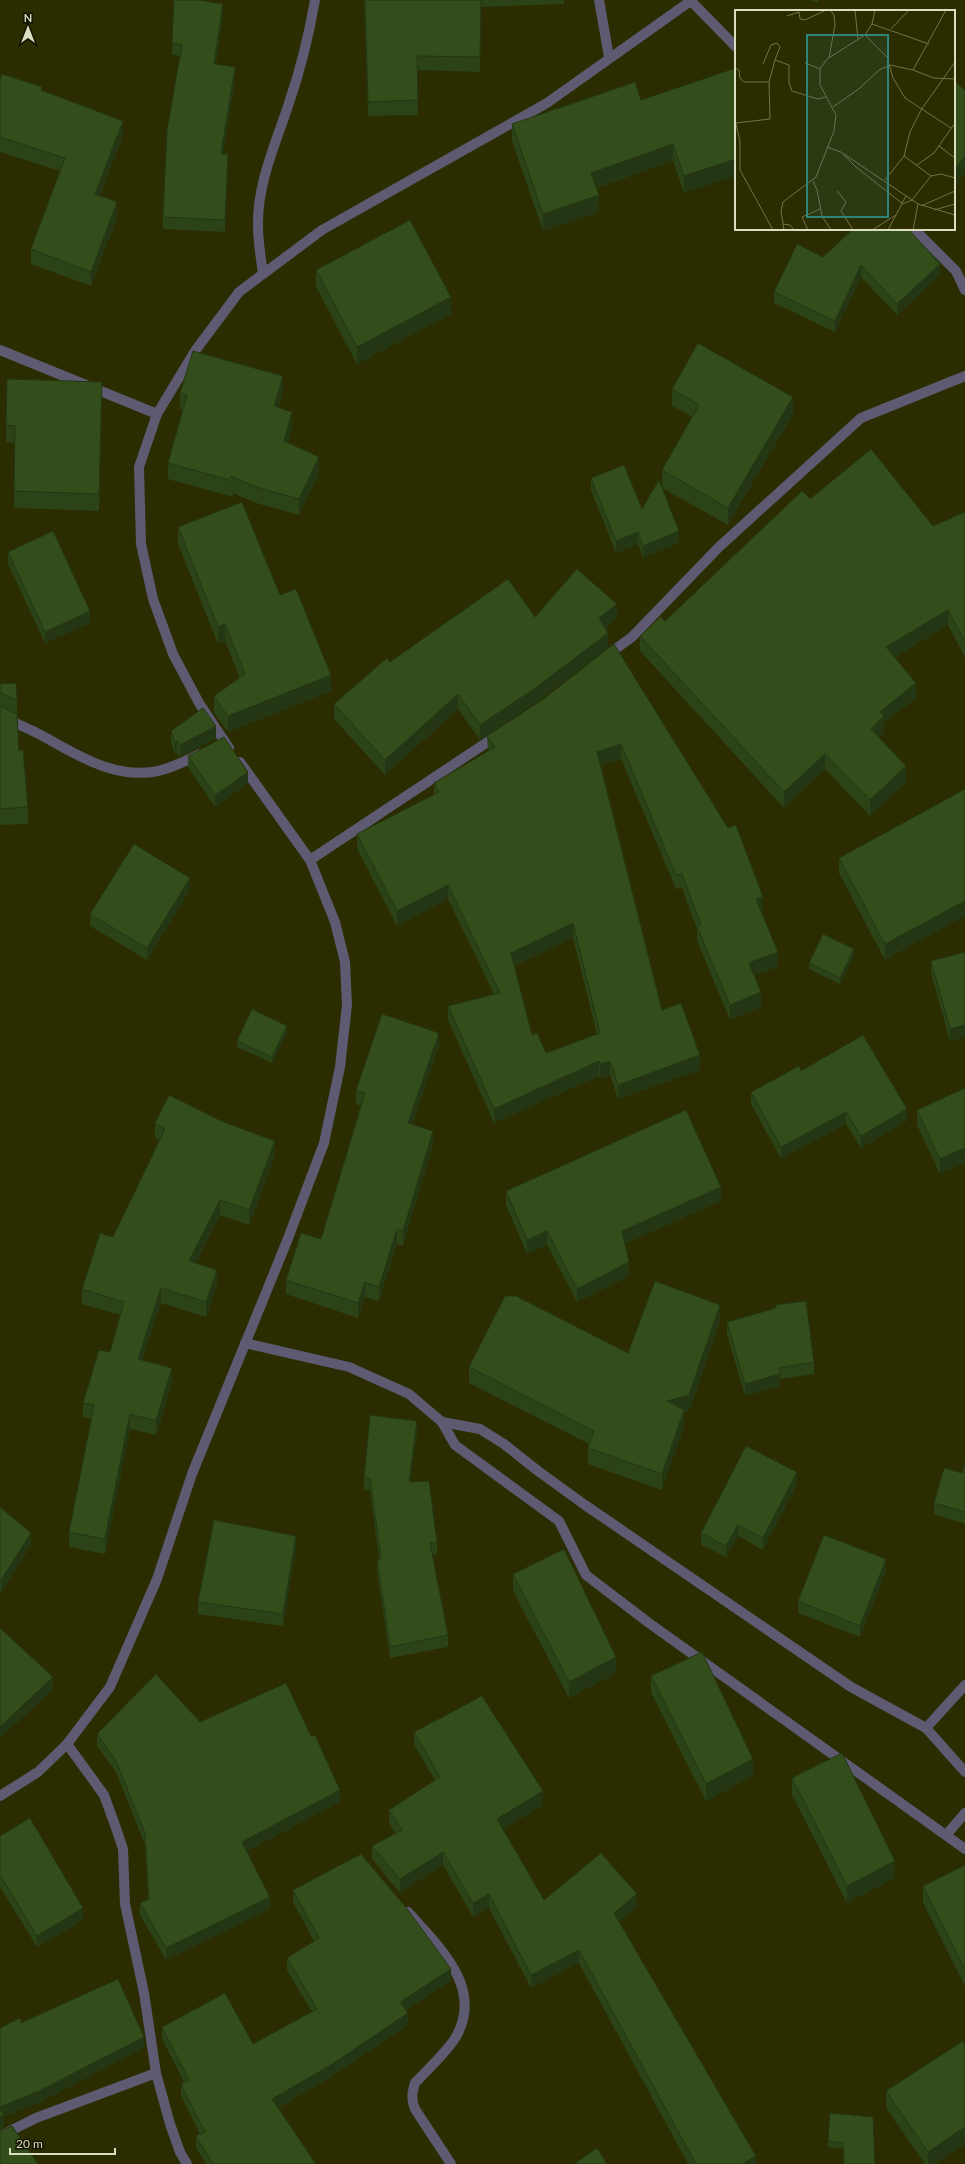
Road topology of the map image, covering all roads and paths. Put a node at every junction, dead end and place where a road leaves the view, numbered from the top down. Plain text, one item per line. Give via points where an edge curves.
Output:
1 (315, 0) edge
2 (599, 0) edge
3 (691, 0) edge
4 (735, 46) edge
5 (609, 57) junction
6 (915, 230) edge
7 (263, 274) junction
8 (965, 290) edge
9 (0, 350) edge
10 (965, 376) edge
11 (158, 414) junction
12 (601, 660) edge
13 (0, 716) edge
14 (506, 730) edge
15 (218, 745) junction
16 (310, 860) junction
17 (245, 1342) junction
18 (442, 1422) junction
19 (965, 1685) edge
20 (926, 1728) junction
21 (67, 1744) junction
22 (965, 1772) edge
23 (0, 1796) edge
24 (965, 1813) edge
25 (947, 1834) junction
26 (965, 1849) edge
27 (399, 1901) edge
28 (156, 2073) junction
29 (0, 2136) edge
30 (187, 2164) edge
31 (450, 2164) edge

1 - 7 street via 291,100 269,160 262,191 258,226
2 - 5 street
3 - 4 street
3 - 5 street
5 - 7 street via 547,103 322,230
6 - 8 street via 956,271
7 - 11 street via 239,292 195,351
9 - 11 street
10 - 12 street via 861,418 720,546 632,636
11 - 15 street via 139,467 141,544 153,599 173,654
13 - 15 street via 72,754 102,766 129,772 152,772 183,762
14 - 16 street
15 - 16 street
16 - 17 street via 335,922 345,962 346,1005 340,1067 324,1143
17 - 18 street via 349,1367 409,1394
17 - 21 street via 192,1474 158,1579 110,1687
18 - 20 street via 480,1429 504,1444 585,1505 851,1687
18 - 25 street via 454,1445 559,1521 586,1575 662,1632
19 - 20 street
20 - 22 street
21 - 23 street via 38,1772
21 - 28 street via 104,1795 122,1849 125,1904 144,1993
24 - 25 street
25 - 26 street
27 - 31 street via 443,1953 461,1980 465,1992 467,2006 457,2036 415,2083 412,2093 415,2109
28 - 29 street via 36,2118
28 - 30 street via 170,2124

